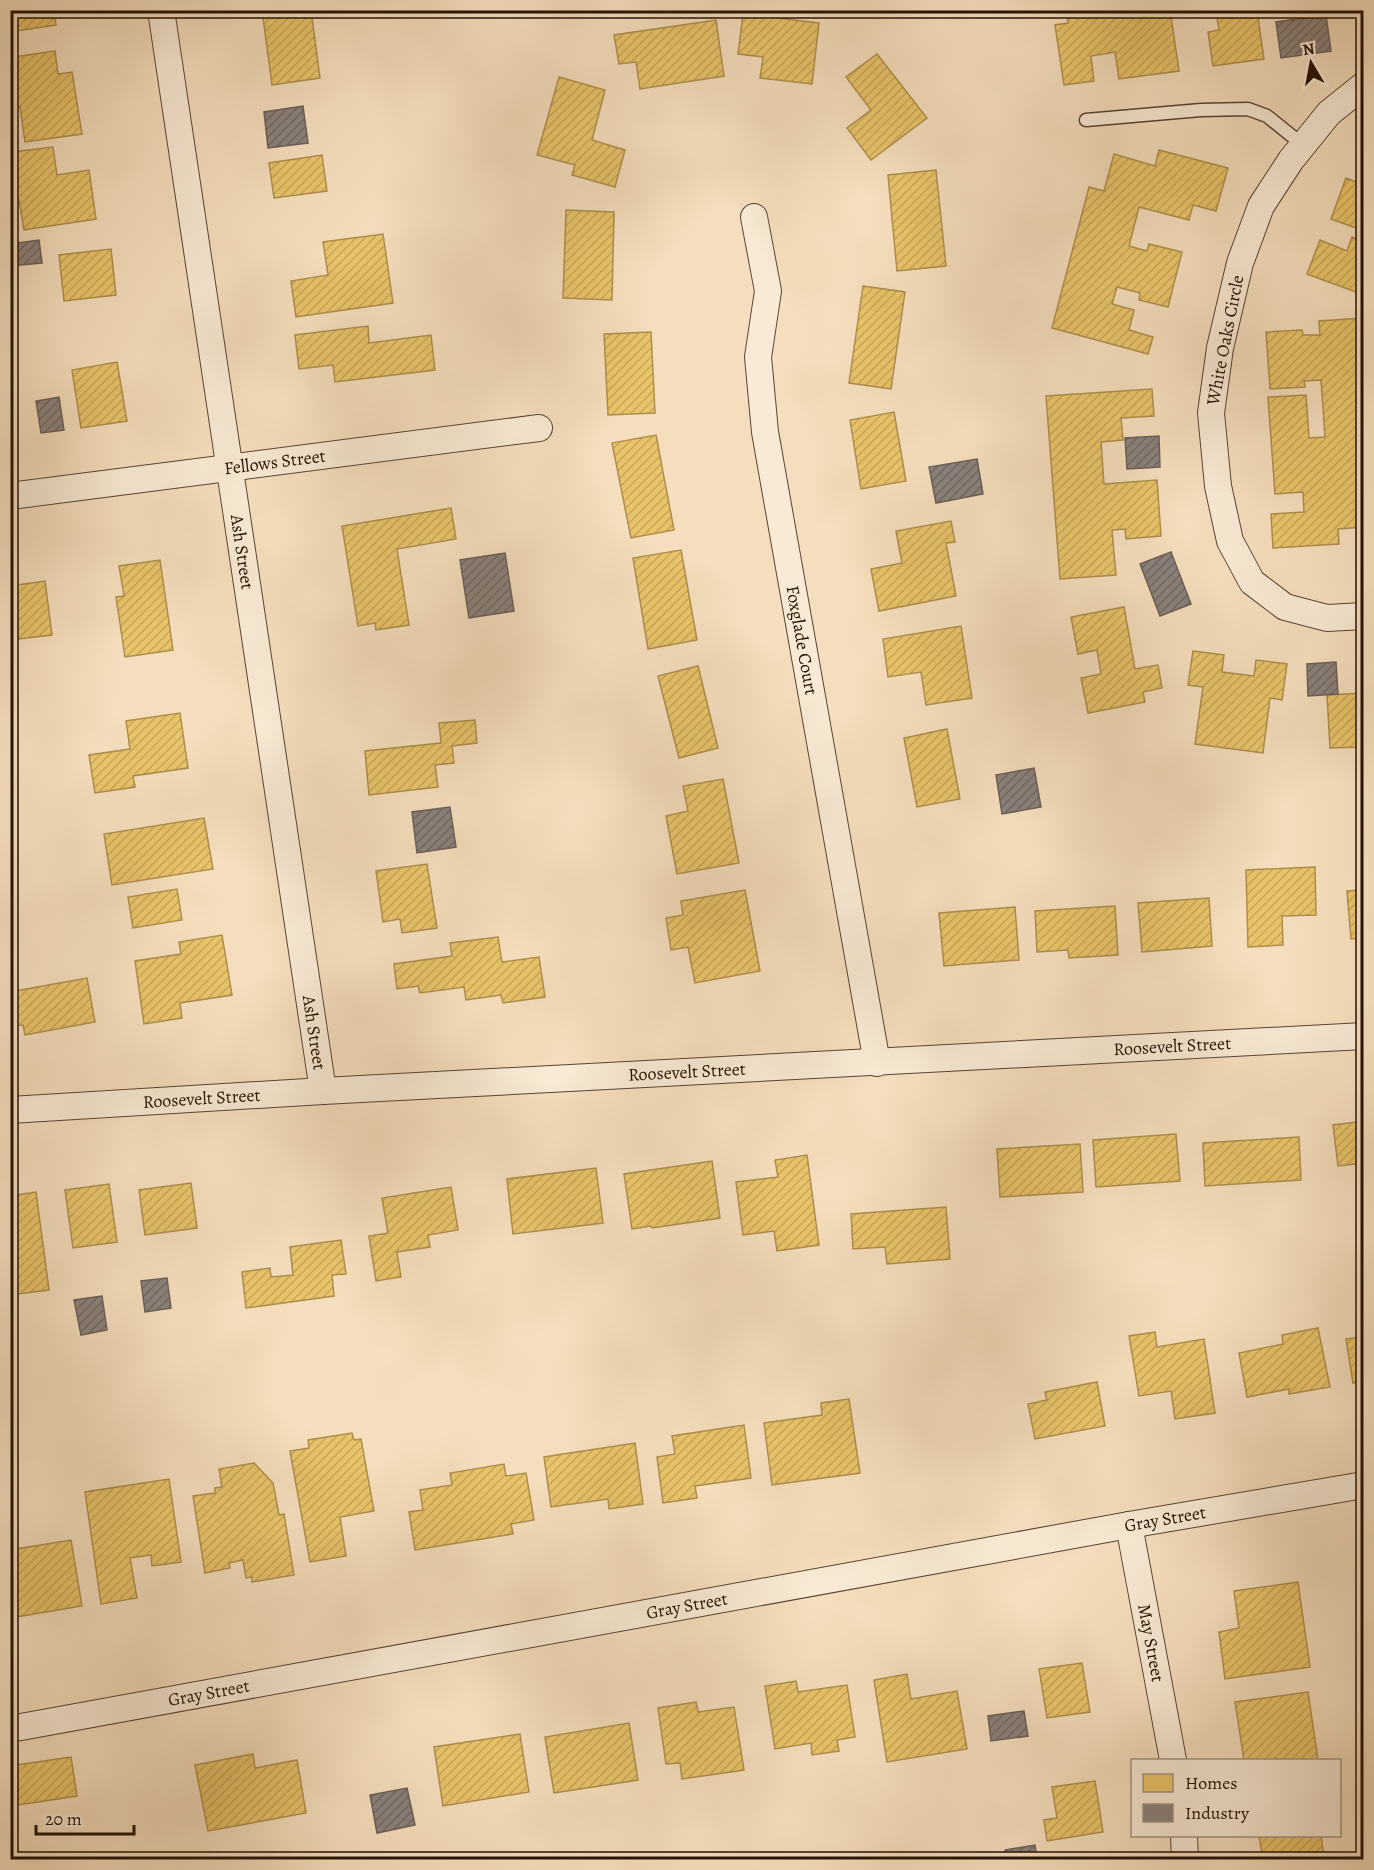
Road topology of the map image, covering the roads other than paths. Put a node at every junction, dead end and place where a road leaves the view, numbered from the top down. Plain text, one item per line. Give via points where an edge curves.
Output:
1 (161, 10) edge
2 (1364, 85) edge
3 (1086, 120) dead end
4 (1303, 146) junction
5 (754, 217) dead end
6 (539, 428) dead end
7 (229, 469) junction
8 (10, 496) edge
9 (1364, 616) edge
10 (1364, 1036) edge
11 (877, 1063) junction
12 (323, 1091) junction
13 (10, 1110) edge
14 (1364, 1485) edge
15 (1129, 1525) junction
16 (10, 1729) edge
17 (1173, 1759) edge
18 (1184, 1837) edge
19 (1185, 1860) edge

1 - 7 street, Ash Street
2 - 4 street, White Oaks Circle via 1329,113
3 - 4 lane via 1248,109 1267,116
4 - 9 street, White Oaks Circle via 1261,207 1240,263 1220,348 1211,413 1218,486 1230,541 1252,582 1285,608 1327,618
5 - 11 street, Foxglade Court via 768,291 758,357 765,432
6 - 7 street, Fellows Street
7 - 8 street, Fellows Street
7 - 12 street, Ash Street
10 - 11 street, Roosevelt Street
11 - 12 street, Roosevelt Street
12 - 13 street, Roosevelt Street
14 - 15 street, Gray Street
15 - 16 street, Gray Street
15 - 17 street, May Street
18 - 19 street

